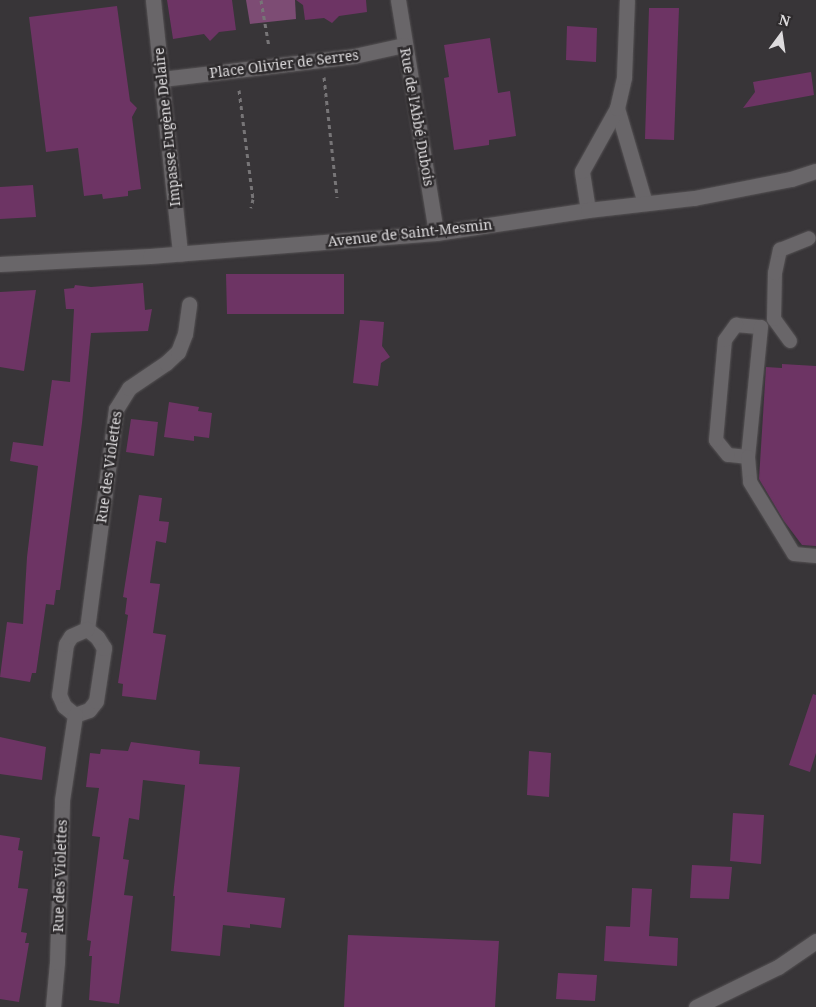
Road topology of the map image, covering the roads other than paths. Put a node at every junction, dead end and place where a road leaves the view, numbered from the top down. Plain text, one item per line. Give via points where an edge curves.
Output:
1 (152, 0) edge
2 (398, 0) edge
3 (627, 0) edge
4 (404, 45) junction
5 (162, 79) junction
6 (617, 108) junction
7 (816, 172) edge
8 (645, 203) junction
9 (588, 210) junction
10 (436, 234) junction
11 (810, 238) dead end
12 (180, 254) junction
13 (0, 264) edge
14 (189, 304) dead end
15 (790, 341) dead end
16 (748, 457) junction
17 (816, 556) edge
18 (87, 629) junction
19 (75, 715) junction
20 (816, 941) edge
21 (53, 1007) edge
22 (696, 1007) edge

1 - 5 street, Impasse Eugène Delaire
2 - 4 street, Rue de l'Abbé Dubois
3 - 6 street via 624,76
4 - 5 street, Place Olivier de Serres via 354,56
4 - 10 street, Rue de l'Abbé Dubois
5 - 12 street, Impasse Eugène Delaire
6 - 8 street
6 - 9 street via 582,171
7 - 8 street, Avenue de Saint-Mesmin via 694,198
8 - 9 street, Avenue de Saint-Mesmin
9 - 10 street, Avenue de Saint-Mesmin
10 - 12 street, Avenue de Saint-Mesmin
11 - 15 lane via 780,250 774,273 774,319
12 - 13 street, Avenue de Saint-Mesmin
14 - 18 street, Rue des Violettes via 185,334 178,352 166,364 129,388 116,409
16 - 16 lane via 761,327 736,325 725,340 716,440 728,455
16 - 17 lane via 750,482 794,554
18 - 19 street via 71,636 66,644 59,695 64,706
18 - 19 street via 104,648 96,701 89,710
19 - 21 street, Rue des Violettes via 62,800
20 - 22 street via 778,967

